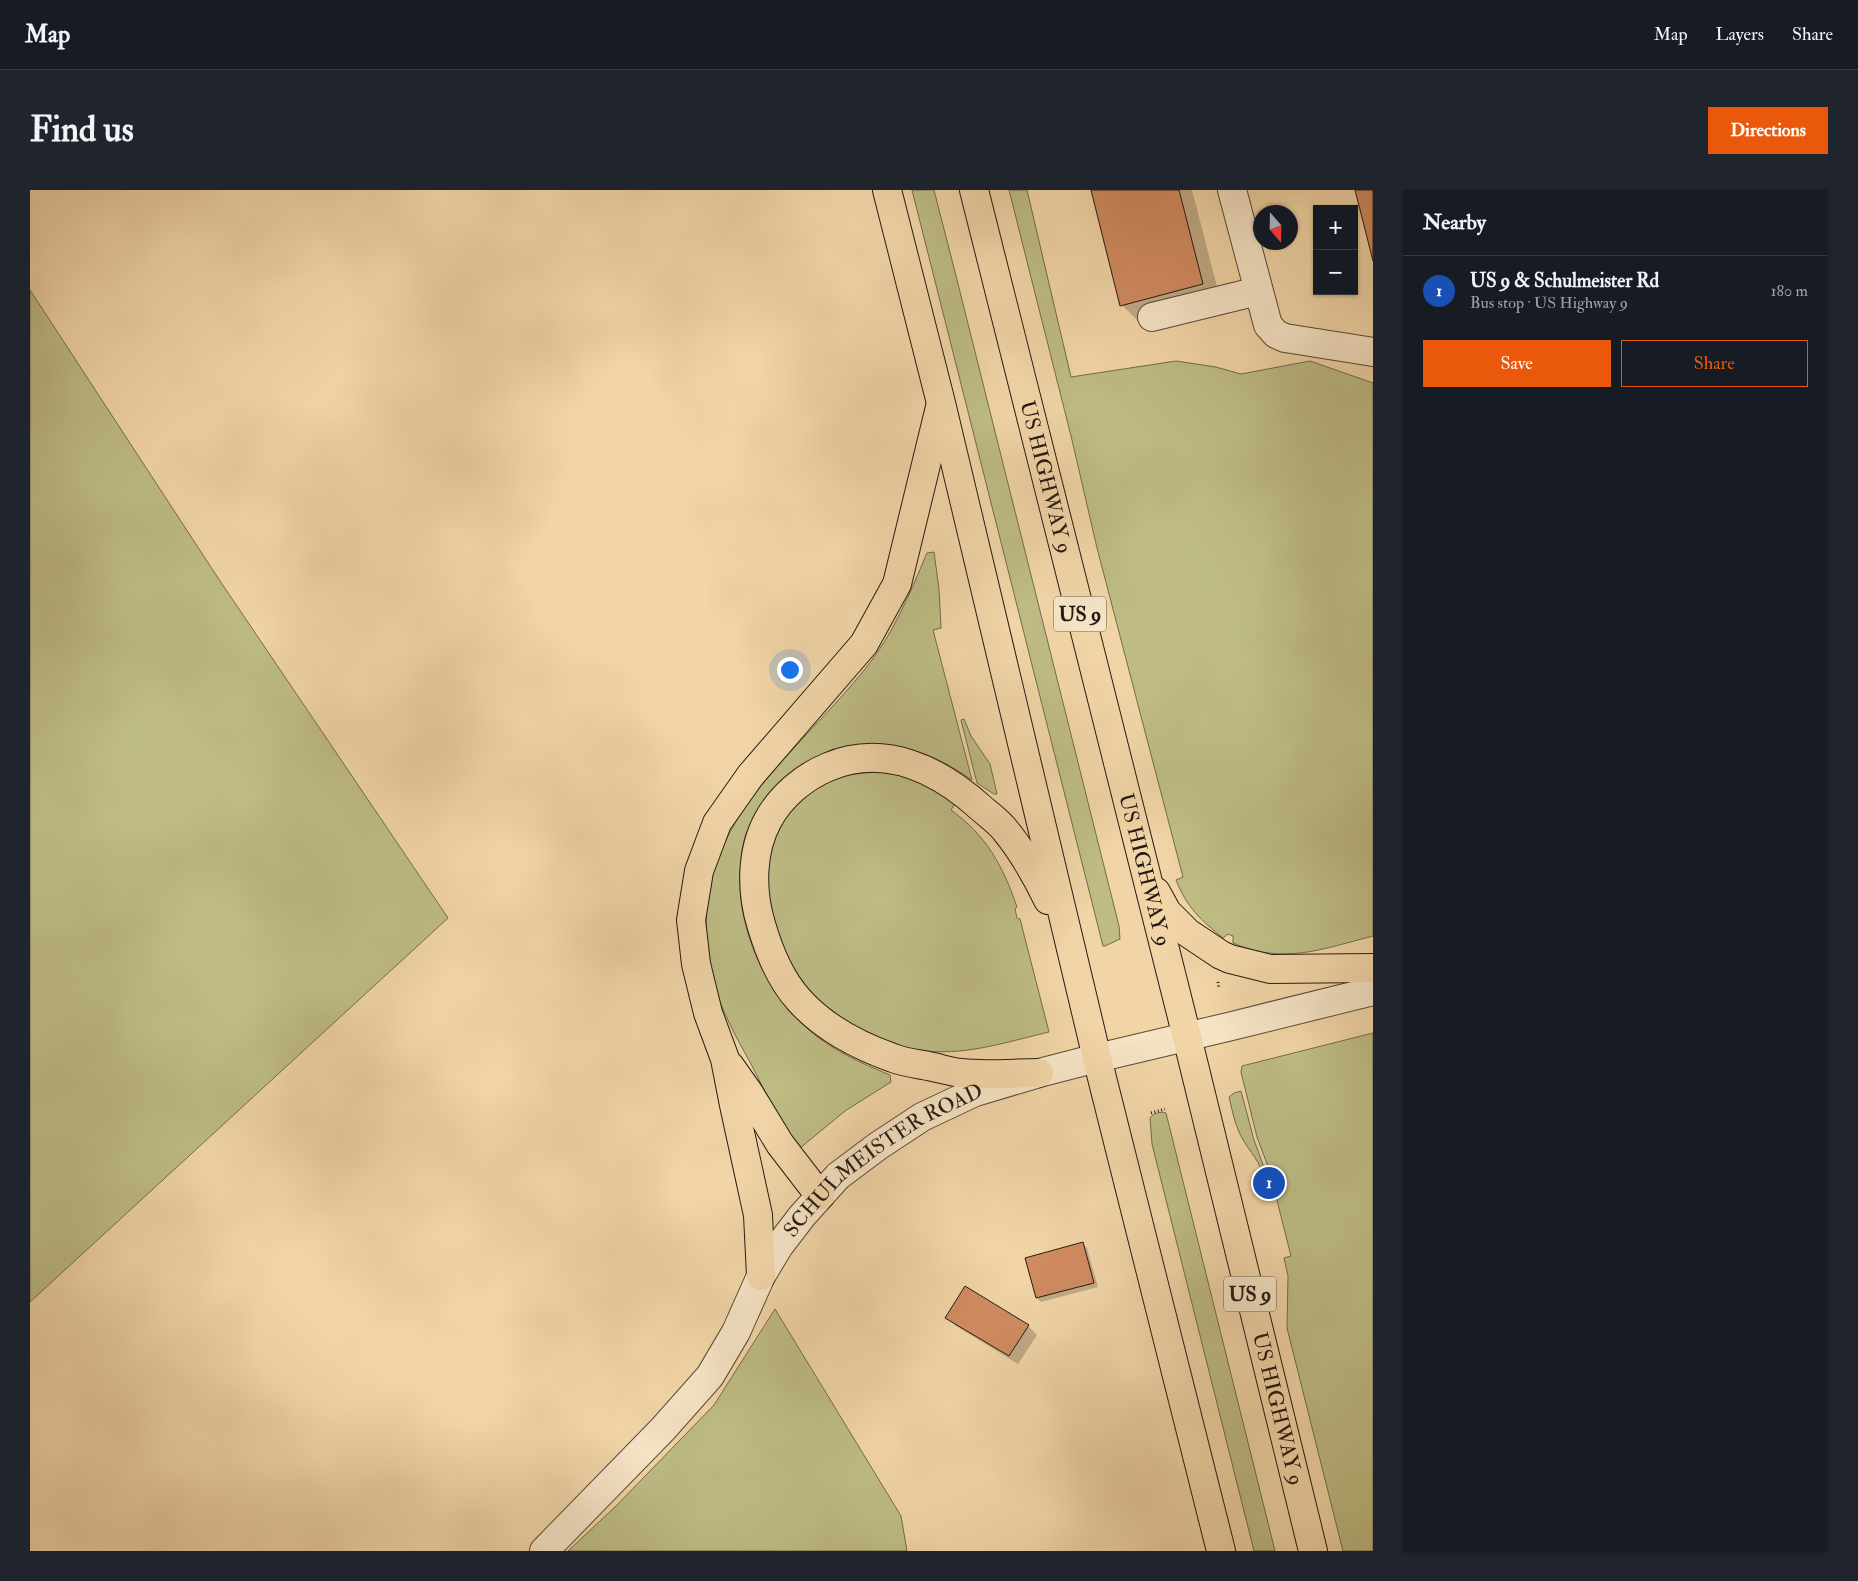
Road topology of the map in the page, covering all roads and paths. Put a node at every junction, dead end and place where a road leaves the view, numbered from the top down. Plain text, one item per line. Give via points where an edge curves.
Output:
1 (887, 190) edge
2 (974, 190) edge
3 (1232, 190) edge
4 (1258, 291) junction
5 (1152, 317) dead end
6 (1373, 352) edge
7 (941, 403) junction
8 (1147, 876) junction
9 (1070, 946) junction
10 (1373, 968) edge
11 (1373, 991) edge
12 (1187, 1037) junction
13 (1097, 1058) junction
14 (725, 1059) junction
15 (1039, 1073) junction
16 (1165, 1109) dead end
17 (1151, 1113) dead end
18 (820, 1196) junction
19 (761, 1276) junction
20 (544, 1551) edge
21 (1221, 1551) edge
22 (1313, 1551) edge

1 - 7 highway
2 - 8 highway, US HIGHWAY 9 / US 9
3 - 4 street
4 - 5 street
4 - 6 street via 1268,325 1276,334 1297,341
7 - 9 highway
7 - 14 highway via 897,584 864,644 750,776 717,823 699,871 691,920 696,964 708,1013
8 - 10 highway via 1167,912 1188,933 1230,959 1270,969
8 - 12 highway, US HIGHWAY 9 / US 9
9 - 13 highway
9 - 15 highway via 1032,868 1004,828 962,790 924,768 898,760 873,758 844,760 818,771 798,784 780,802 759,842 754,884 767,944 779,972 800,1001 837,1033 894,1059 961,1073
11 - 12 street, SCHULMEISTER ROAD
12 - 13 street, SCHULMEISTER ROAD
12 - 22 highway, US HIGHWAY 9 / US 9
13 - 15 street, SCHULMEISTER ROAD
13 - 21 highway
14 - 18 highway via 780,1144
14 - 19 highway via 758,1215
15 - 18 street, SCHULMEISTER ROAD via 975,1092 922,1117 853,1164
16 - 17 path
18 - 19 street, SCHULMEISTER ROAD via 779,1246
19 - 20 street, SCHULMEISTER ROAD via 736,1332 710,1376

